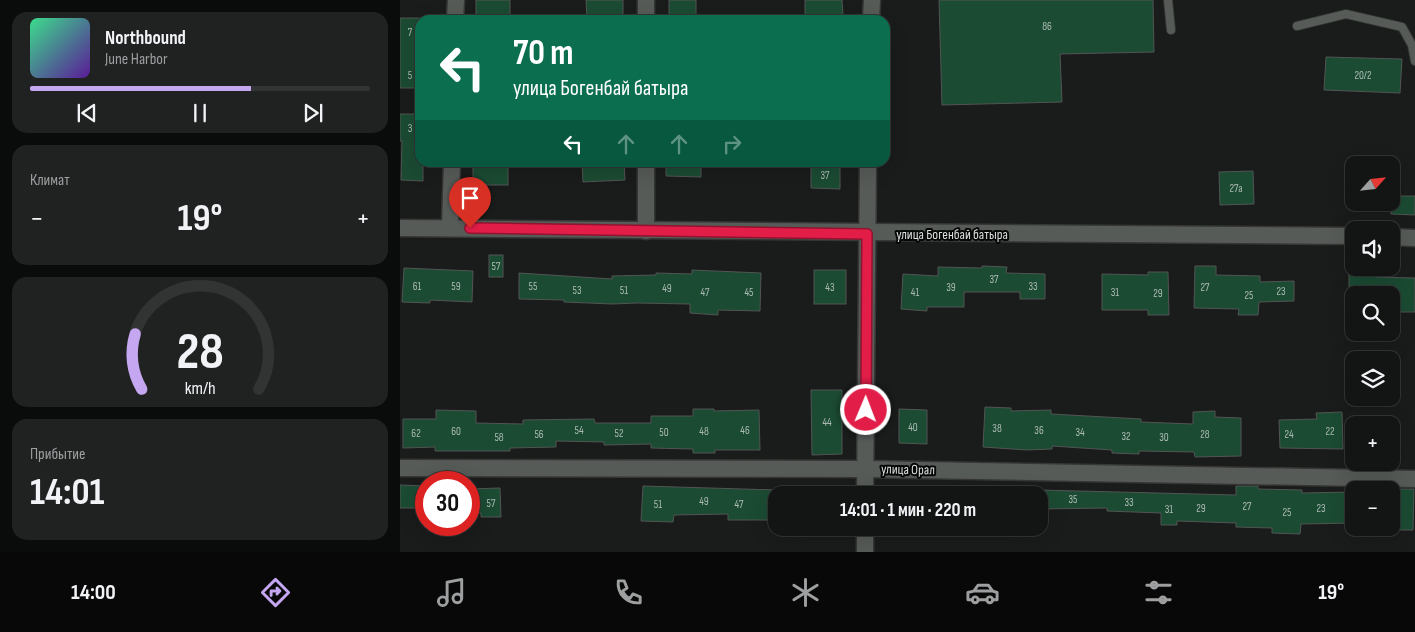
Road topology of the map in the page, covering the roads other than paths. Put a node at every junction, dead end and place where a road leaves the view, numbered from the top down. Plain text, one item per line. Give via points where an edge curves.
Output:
1 (456, 0) edge
2 (646, 0) edge
3 (872, 0) edge
4 (1168, 0) edge
5 (455, 15) edge
6 (646, 15) edge
7 (871, 15) edge
8 (1297, 26) dead end
9 (1171, 30) dead end
10 (1415, 61) edge
11 (452, 167) edge
12 (646, 167) edge
13 (868, 167) edge
14 (400, 228) edge
15 (450, 228) junction
16 (646, 231) junction
17 (867, 234) junction
18 (1345, 236) edge
19 (1400, 237) edge
20 (1415, 238) edge
21 (400, 468) edge
22 (865, 469) junction
23 (1415, 479) edge
24 (865, 486) edge
25 (865, 536) edge
26 (865, 552) edge

1 - 5 street
2 - 6 street
3 - 7 street
4 - 9 lane
8 - 10 lane via 1346,14 1402,27 1412,45
11 - 15 street
12 - 16 street
13 - 17 street
14 - 15 street, улица Богенбай батыра
15 - 16 street, улица Богенбай батыра
16 - 17 street, улица Богенбай батыра
17 - 18 street, улица Богенбай батыра
17 - 22 street
19 - 20 street
21 - 22 street, улица Орал
22 - 23 street, улица Орал
22 - 24 street
25 - 26 street

